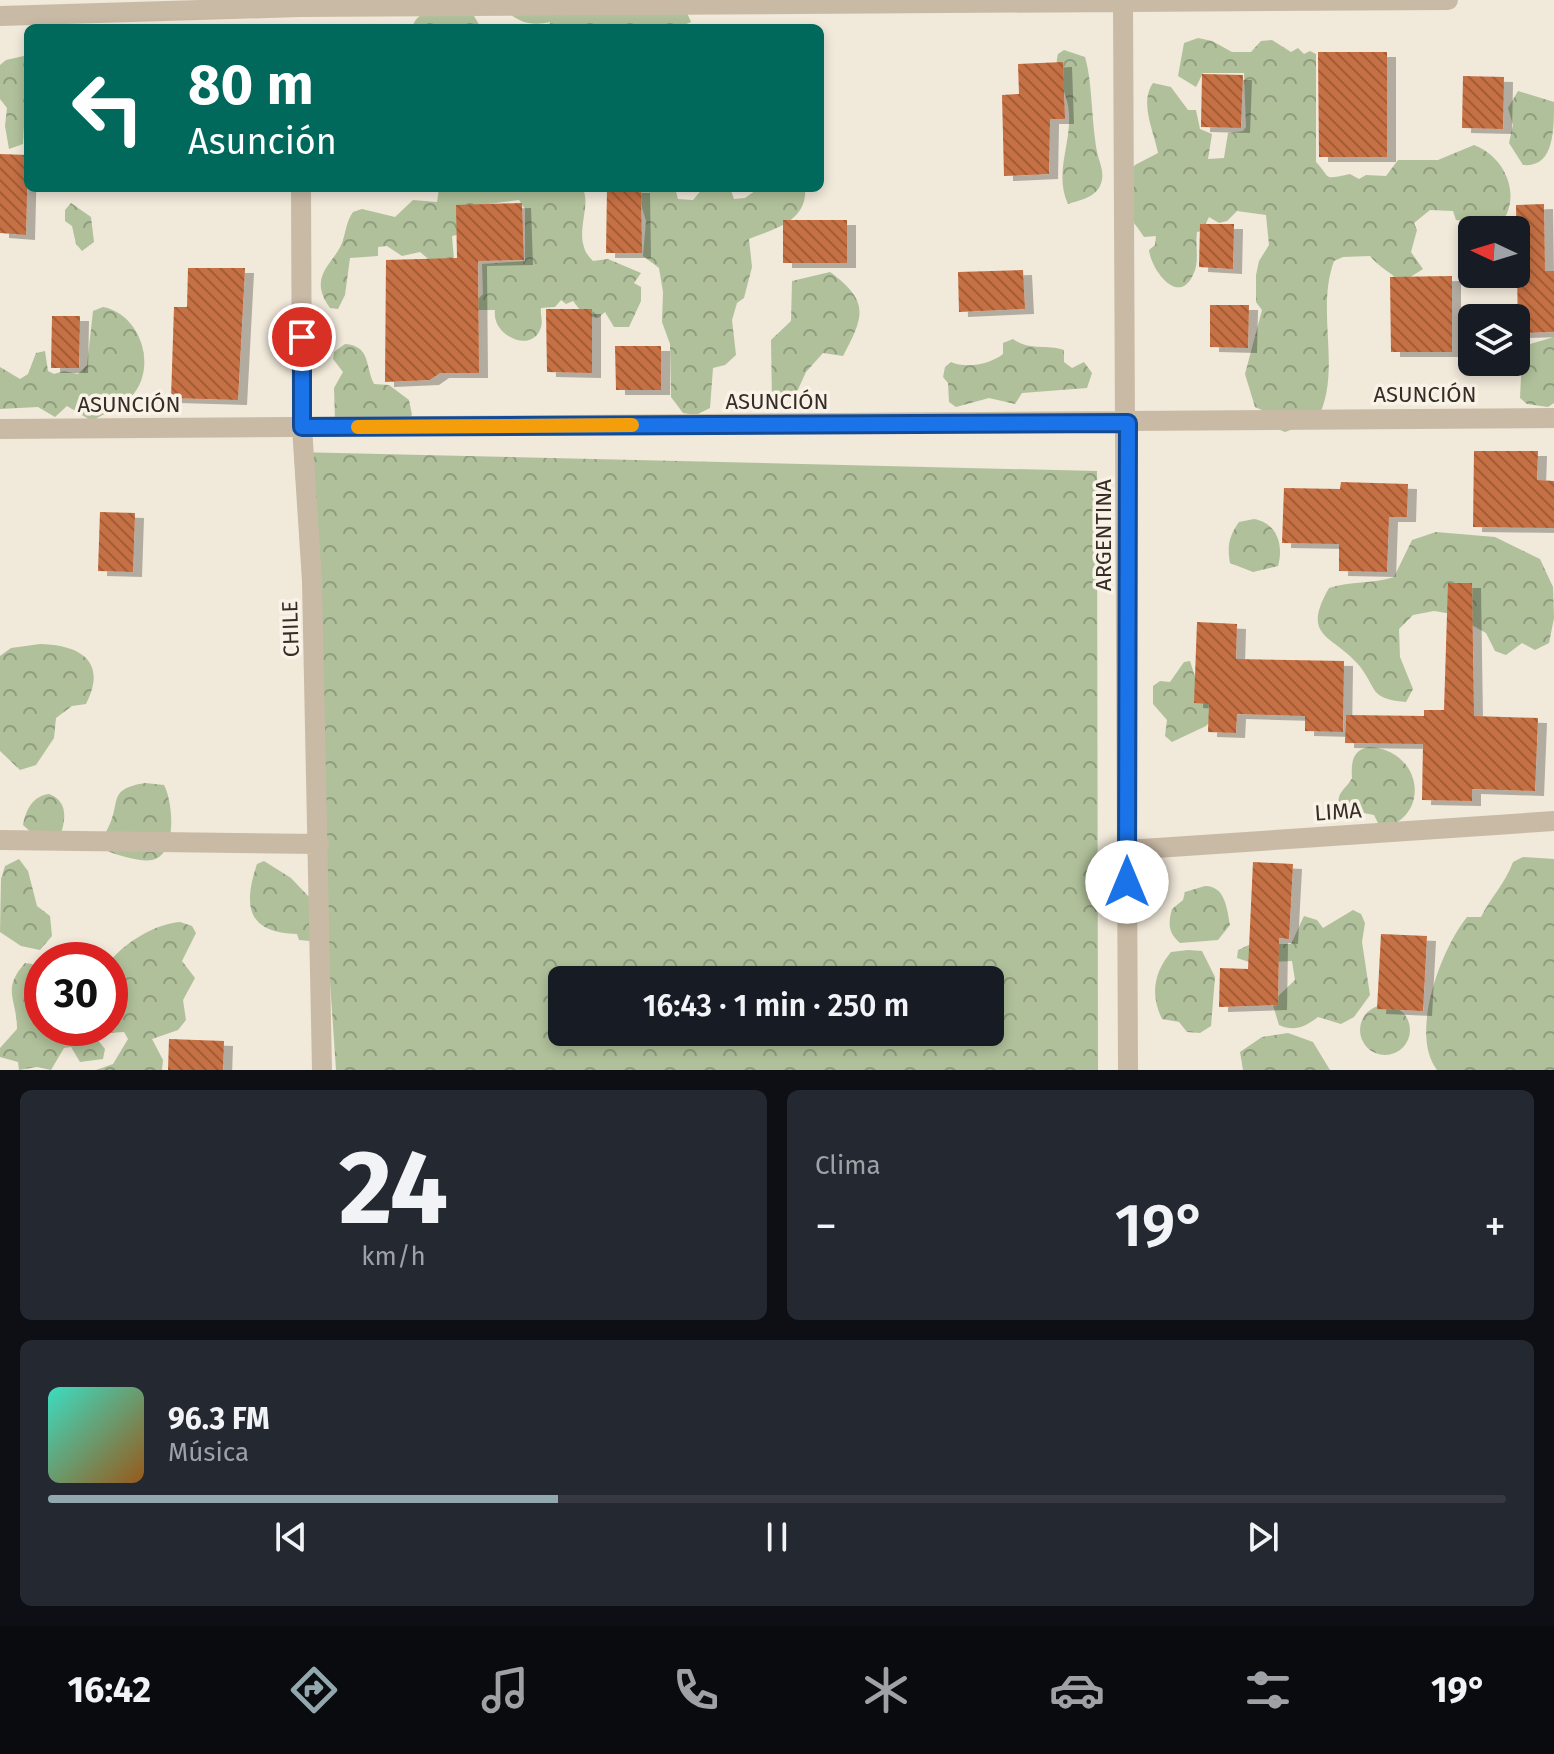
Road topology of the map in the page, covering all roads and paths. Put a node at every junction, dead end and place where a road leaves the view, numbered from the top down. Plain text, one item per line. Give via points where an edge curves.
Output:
1 (1448, 0) edge
2 (1123, 2) edge
3 (300, 12) edge
4 (0, 16) edge
5 (301, 192) edge
6 (1554, 418) edge
7 (1128, 423) junction
8 (302, 427) junction
9 (0, 429) edge
10 (1554, 821) edge
11 (0, 840) edge
12 (319, 844) junction
13 (1127, 850) junction
14 (322, 1070) edge
15 (1128, 1070) edge

1 - 2 street
2 - 3 street
2 - 7 street, ARGENTINA
3 - 4 street
5 - 8 street, CHILE
6 - 7 street, ASUNCIÓN
7 - 8 street, ASUNCIÓN
7 - 13 street, ARGENTINA
8 - 9 street, ASUNCIÓN
8 - 12 street, CHILE
10 - 13 street, LIMA
11 - 12 street
12 - 14 street, CHILE
13 - 15 street, ARGENTINA

